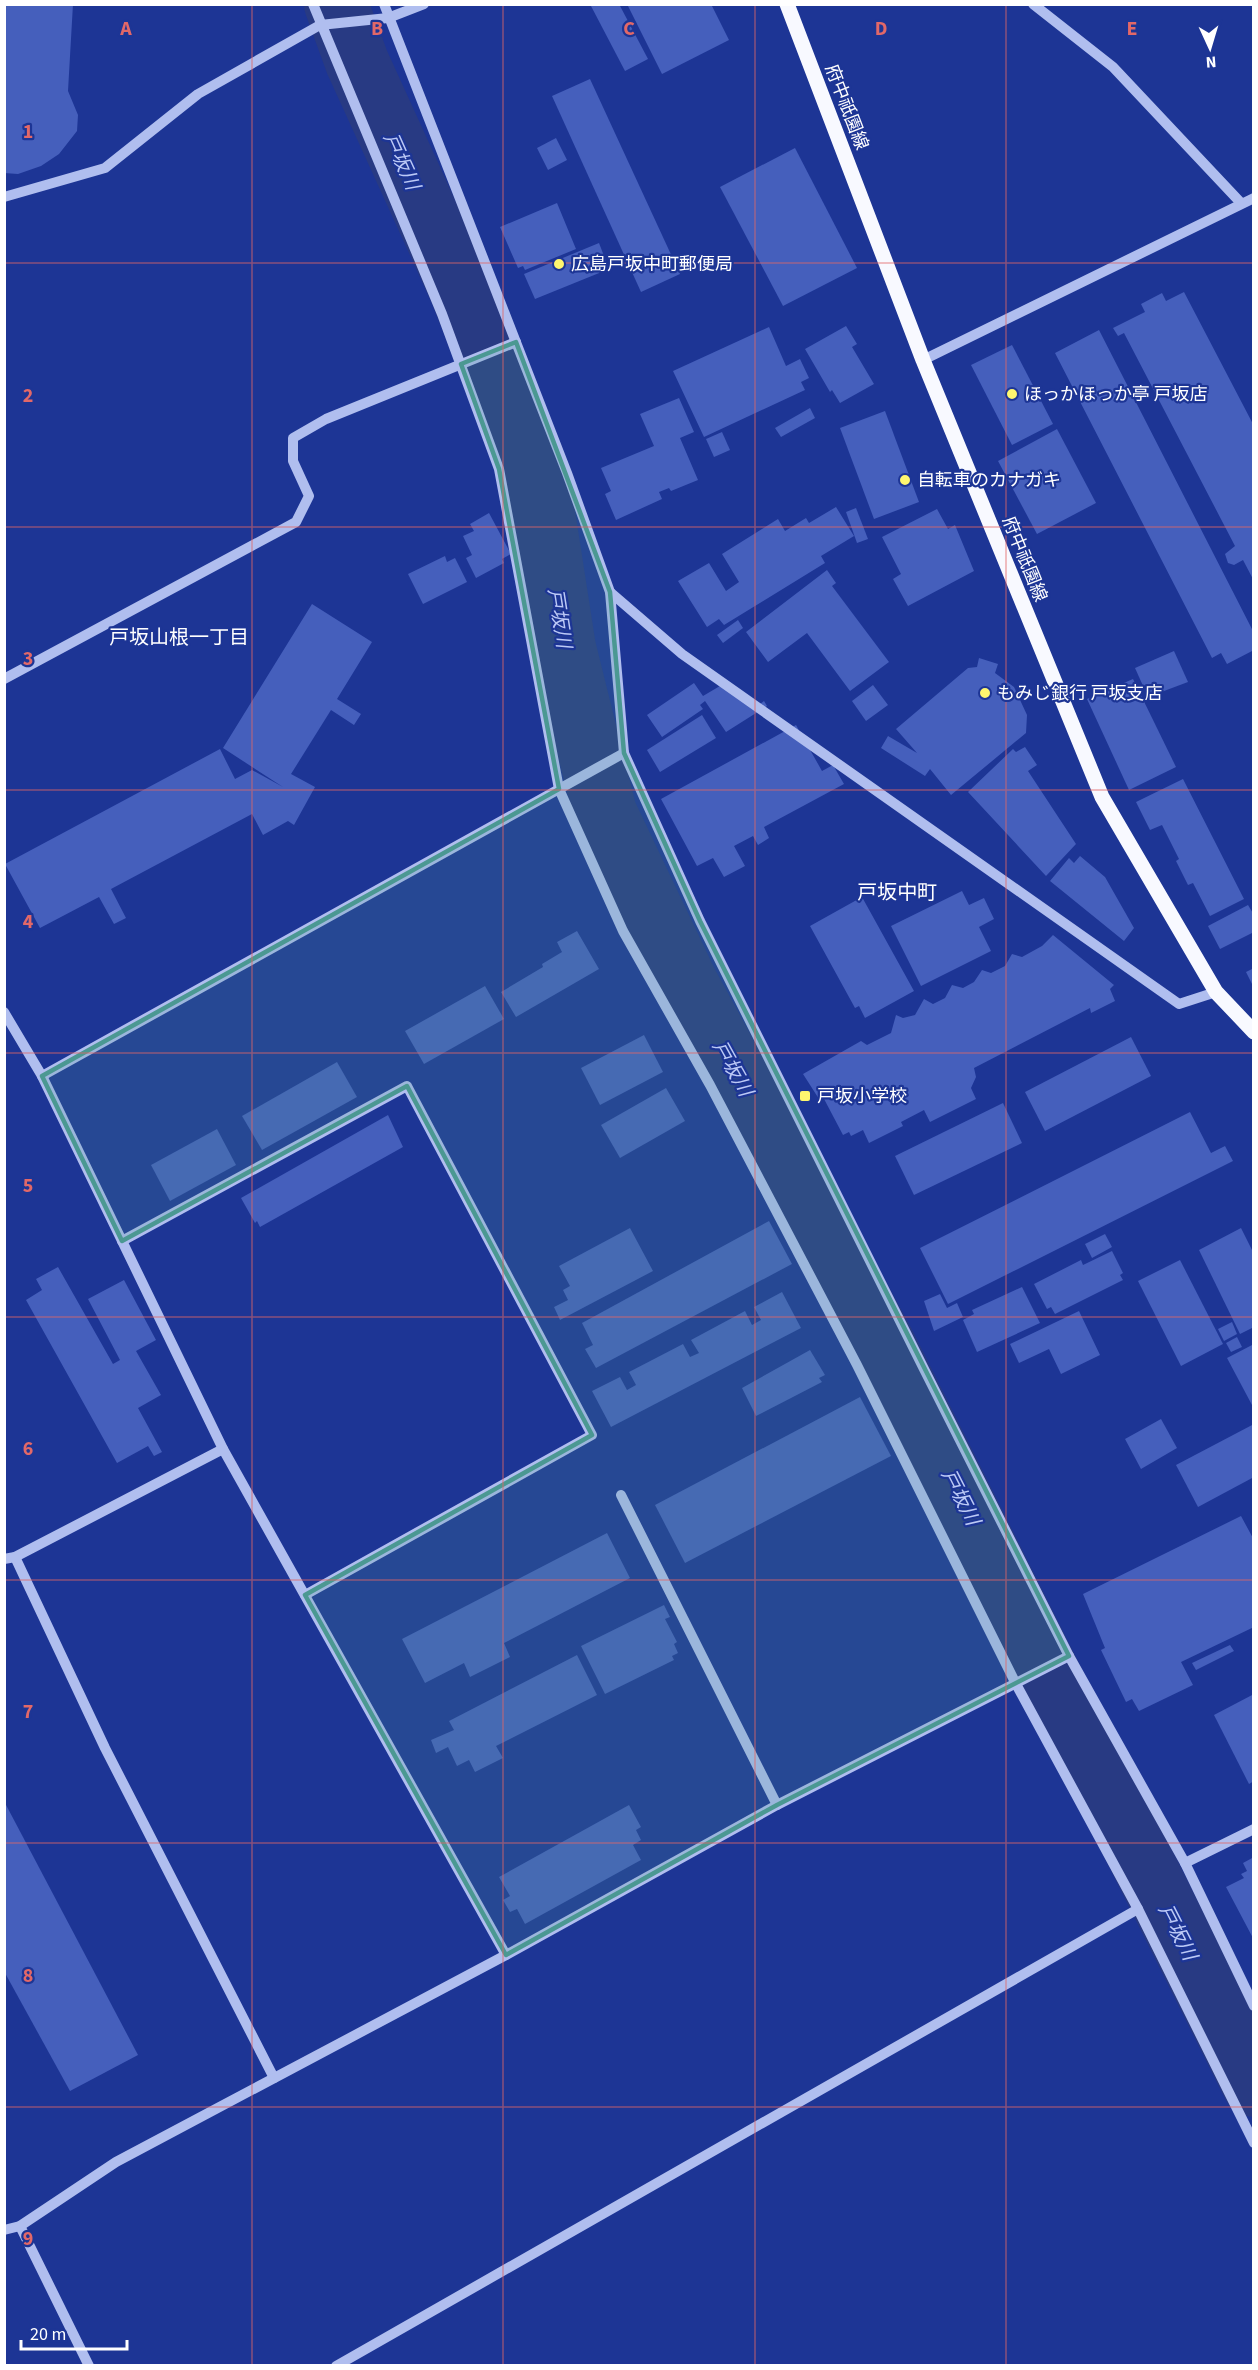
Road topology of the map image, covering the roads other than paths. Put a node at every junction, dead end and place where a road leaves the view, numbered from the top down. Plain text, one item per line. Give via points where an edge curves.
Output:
1 (313, 4) edge
2 (384, 4) edge
3 (424, 4) edge
4 (787, 4) edge
5 (1034, 4) edge
6 (388, 18) junction
7 (320, 25) junction
8 (4, 197) edge
9 (1254, 198) edge
10 (1241, 203) junction
11 (516, 342) junction
12 (923, 360) junction
13 (460, 364) junction
14 (610, 592) junction
15 (4, 679) edge
16 (624, 753) junction
17 (559, 789) junction
18 (1216, 993) junction
19 (4, 1012) edge
20 (1254, 1032) edge
21 (42, 1076) junction
22 (123, 1241) junction
23 (223, 1449) junction
24 (621, 1496) dead end
25 (10, 1558) edge
26 (305, 1594) junction
27 (1069, 1656) junction
28 (1016, 1684) junction
29 (777, 1806) junction
30 (1254, 1828) edge
31 (1185, 1863) junction
32 (1138, 1909) junction
33 (506, 1955) junction
34 (1254, 2006) edge
35 (274, 2078) junction
36 (1254, 2144) edge
37 (20, 2226) junction
38 (4, 2230) edge
39 (89, 2366) edge
40 (336, 2366) edge

1 - 7 street
2 - 6 street
3 - 6 street
4 - 12 main road, 府中祇園線
5 - 10 street via 1113,67
6 - 7 street
6 - 11 street
7 - 8 street via 198,94 105,168
7 - 13 street
9 - 10 street
10 - 12 street
11 - 13 street
11 - 14 street
12 - 18 main road, 府中祇園線 via 1102,797
13 - 15 street via 326,419 292,438 293,461 309,496 296,522
13 - 17 street via 499,469
14 - 16 street
14 - 18 street via 682,654 1179,1004
16 - 17 street
16 - 27 street via 700,921
17 - 21 street
17 - 28 street via 623,932 710,1085 851,1354
18 - 20 main road, 府中祇園線
19 - 21 street
21 - 22 street
22 - 23 street
22 - 26 street via 407,1086 592,1435
23 - 25 street
23 - 26 street
24 - 29 street
25 - 35 street
26 - 33 street
27 - 28 street
27 - 31 street
28 - 29 street
28 - 32 street
29 - 33 street
30 - 31 street
31 - 34 street
32 - 36 street
32 - 40 street
33 - 35 street
35 - 37 street via 116,2162
37 - 38 street
37 - 39 street

